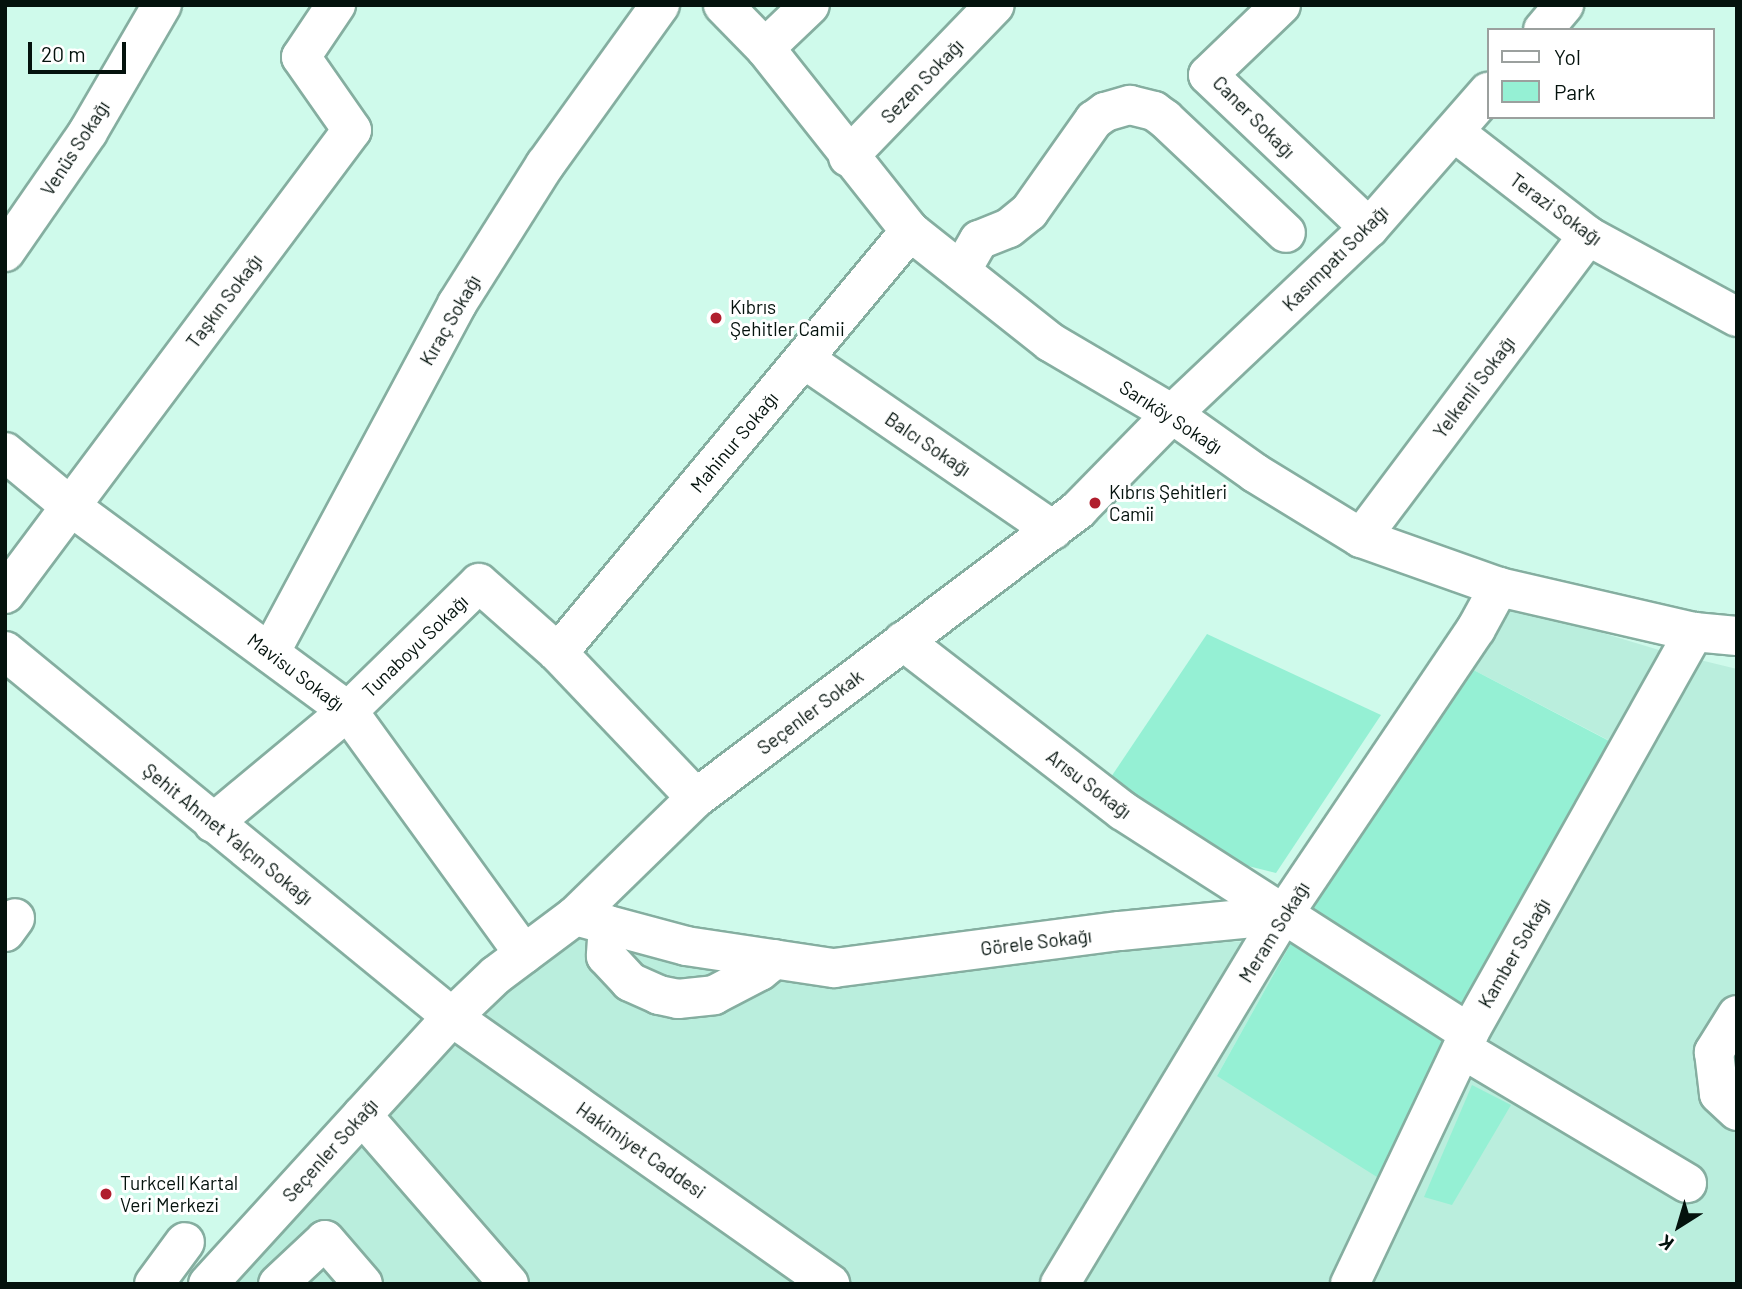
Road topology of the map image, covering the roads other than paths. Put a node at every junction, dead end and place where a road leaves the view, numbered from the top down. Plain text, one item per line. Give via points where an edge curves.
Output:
1 (336, 5) edge
2 (660, 5) edge
3 (723, 5) edge
4 (810, 5) edge
5 (995, 5) edge
6 (1281, 5) edge
7 (1564, 5) edge
8 (152, 11) edge
9 (1545, 28) edge
10 (765, 48) junction
11 (1486, 94) edge
12 (1454, 132) junction
13 (848, 157) junction
14 (1369, 228) junction
15 (910, 231) junction
16 (1286, 233) dead end
17 (1588, 236) junction
18 (5, 252) edge
19 (961, 271) junction
20 (1737, 317) edge
21 (804, 359) junction
22 (1172, 414) junction
23 (5, 452) edge
24 (70, 506) junction
25 (1053, 530) junction
26 (1361, 538) junction
27 (1499, 587) junction
28 (5, 594) edge
29 (1694, 632) junction
30 (1737, 636) edge
31 (904, 641) junction
32 (5, 651) edge
33 (270, 653) junction
34 (558, 653) junction
35 (348, 711) junction
36 (696, 798) junction
37 (213, 823) junction
38 (1283, 915) junction
39 (592, 920) junction
40 (524, 954) junction
41 (775, 959) junction
42 (1737, 1015) edge
43 (452, 1017) junction
44 (1465, 1041) junction
45 (1737, 1111) edge
46 (362, 1115) junction
47 (1687, 1183) dead end
48 (185, 1242) dead end
49 (154, 1284) edge
50 (208, 1284) edge
51 (278, 1284) edge
52 (363, 1284) edge
53 (509, 1284) edge
54 (830, 1284) edge
55 (1060, 1284) edge
56 (1350, 1284) edge

1 - 24 street, Taşkın Sokağı via 301,57 352,130
2 - 33 street, Kıraç Sokağı via 545,165 457,304
3 - 10 street, Sarıköy Sokağı
4 - 10 street
5 - 13 street, Sezen Sokağı
6 - 14 street, Caner Sokağı via 1208,75
7 - 9 street
8 - 18 street, Venüs Sokağı via 88,132
10 - 13 street, Sarıköy Sokağı
11 - 12 street, Kasımpatı Sokağı
12 - 14 street, Kasımpatı Sokağı
12 - 17 street, Terazi Sokağı
13 - 15 street, Sarıköy Sokağı
14 - 22 street, Kasımpatı Sokağı
15 - 19 street, Sarıköy Sokağı
15 - 21 street, Mahinur Sokağı
16 - 19 street via 1164,119 1154,111 1130,105 1094,120 1030,212 1009,228 979,240
17 - 20 street, Terazi Sokağı
17 - 26 street, Yelkenli Sokağı
19 - 22 street, Sarıköy Sokağı via 1050,342
21 - 25 street, Balcı Sokağı
21 - 34 street, Mahinur Sokağı
22 - 25 street, Seçenler Sokak
22 - 26 street, Sarıköy Sokağı via 1255,473
23 - 24 street, Mavisu Sokağı
24 - 28 street, Taşkın Sokağı
24 - 33 street, Mavisu Sokağı
25 - 31 street, Seçenler Sokak
26 - 27 street, Sarıköy Sokağı
27 - 29 street, Sarıköy Sokağı
27 - 38 street, Meram Sokağı via 1476,629
29 - 30 street, Sarıköy Sokağı
29 - 44 street, Kamber Sokağı
31 - 36 street, Seçenler Sokak
31 - 38 street, Arısu Sokağı via 1123,811
32 - 37 street, Şehit Ahmet Yalçın Sokağı
33 - 35 street, Mavisu Sokağı
34 - 35 street, Tunaboyu Sokağı via 479,583
34 - 36 street, Tunaboyu Sokağı
35 - 37 street, Tunaboyu Sokağı
35 - 40 street, Mavisu Sokağı
36 - 39 street, Seçenler Sokak
37 - 43 street, Şehit Ahmet Yalçın Sokağı
38 - 41 street, Görele Sokağı via 834,968
38 - 44 street
38 - 55 street, Meram Sokağı
39 - 40 street, Seçenler Sokak
39 - 41 street, Görele Sokağı via 686,946
39 - 41 street via 606,956 630,982 659,995 678,999 714,995
40 - 43 street, Seçenler Sokak
42 - 45 street via 1713,1052 1719,1094
43 - 46 street, Seçenler Sokağı
43 - 54 street, Hakimiyet Caddesi
44 - 47 street
44 - 56 street, Kamber Sokağı
46 - 50 street, Seçenler Sokağı
46 - 53 street
48 - 49 street
51 - 52 street via 326,1240

